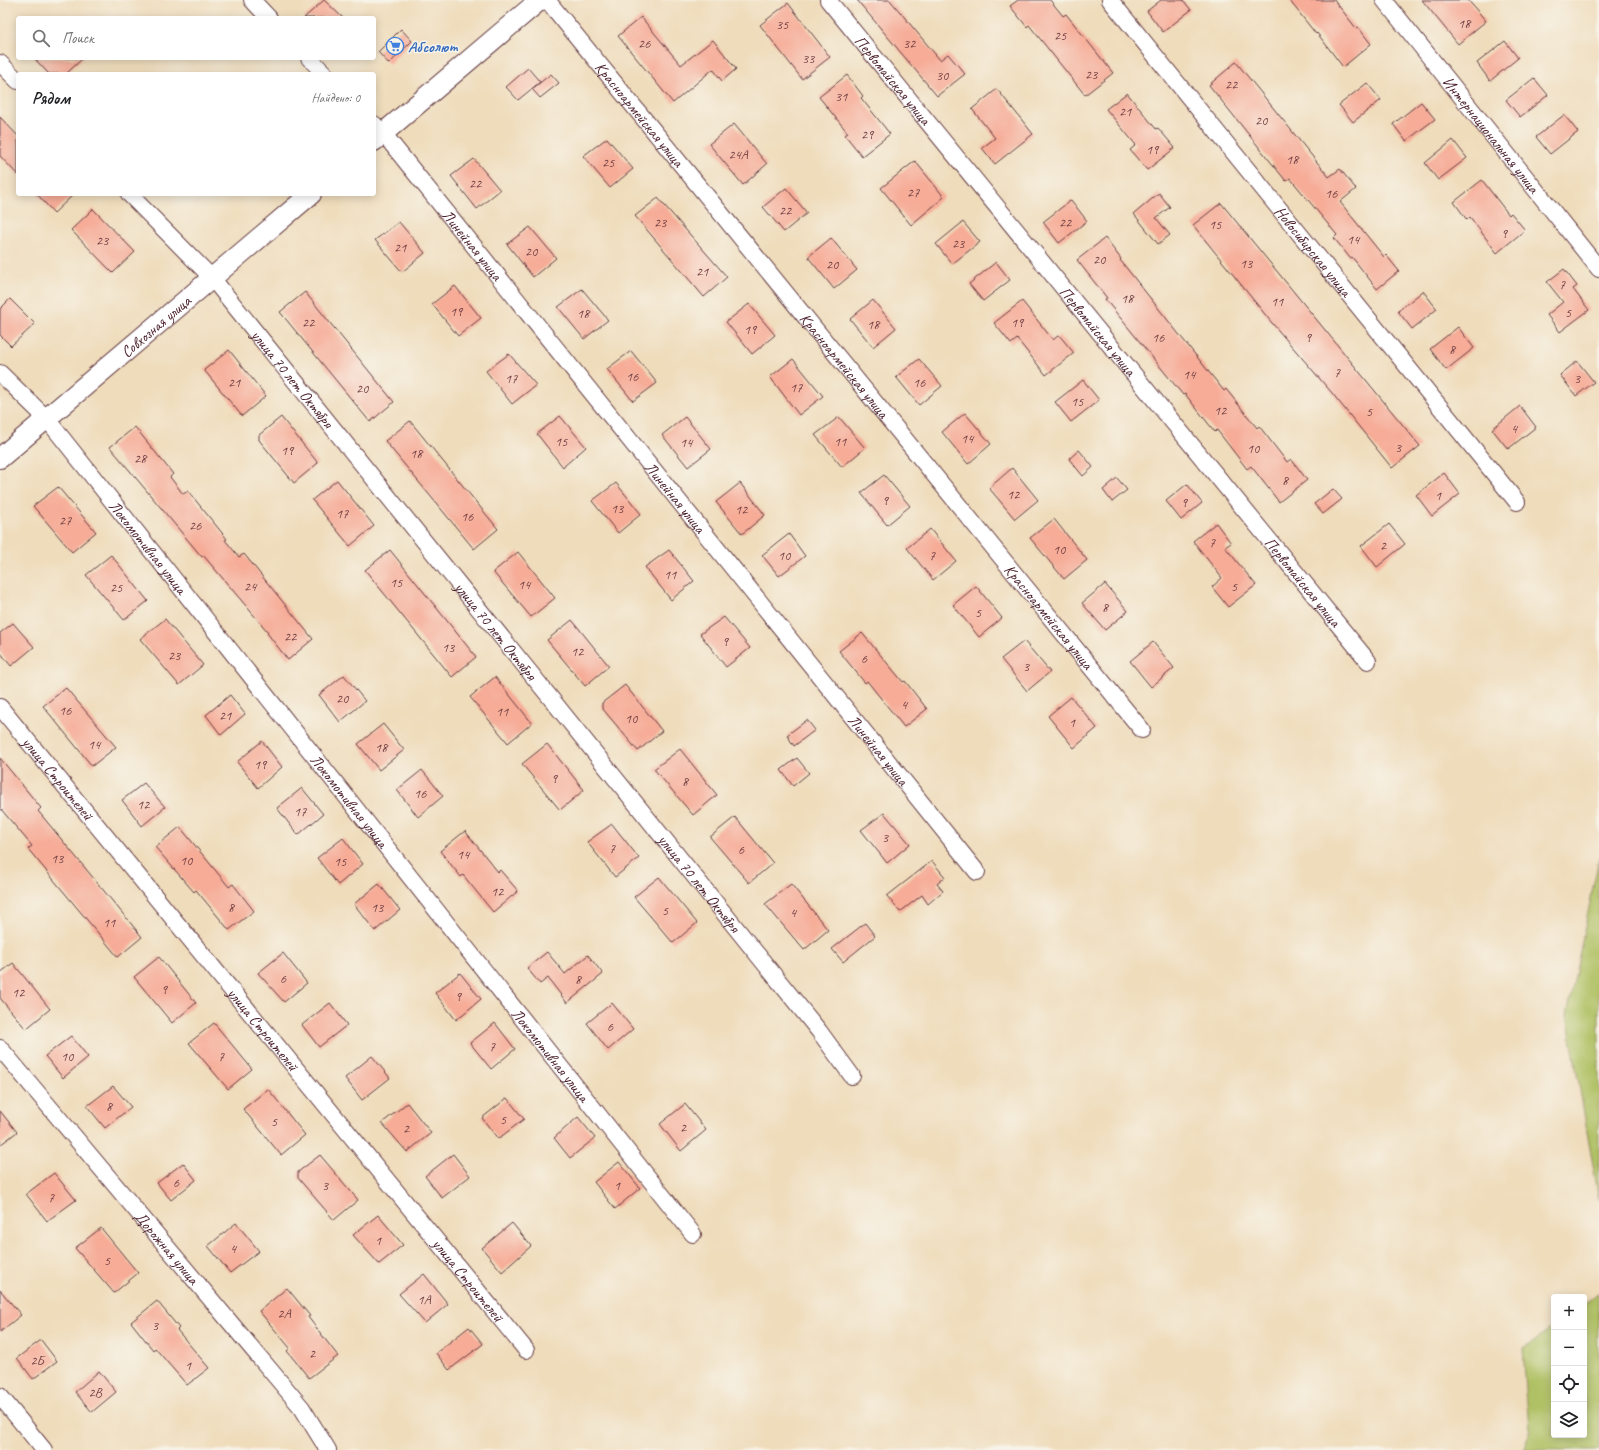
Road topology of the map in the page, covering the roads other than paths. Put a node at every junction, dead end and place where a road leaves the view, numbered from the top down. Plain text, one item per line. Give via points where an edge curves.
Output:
1 (252, 0) edge
2 (540, 0) edge
3 (547, 0) edge
4 (828, 0) edge
5 (1110, 0) edge
6 (1384, 0) edge
7 (267, 16) edge
8 (311, 60) edge
9 (0, 63) edge
10 (323, 72) edge
11 (16, 79) edge
12 (377, 133) edge
13 (131, 196) edge
14 (309, 196) edge
15 (1599, 268) edge
16 (212, 278) junction
17 (0, 373) edge
18 (47, 419) junction
19 (0, 458) edge
20 (1517, 502) dead end
21 (1368, 661) dead end
22 (0, 707) edge
23 (1142, 730) dead end
24 (976, 872) dead end
25 (0, 1048) edge
26 (852, 1076) dead end
27 (693, 1234) dead end
28 (526, 1350) dead end
29 (0, 1396) edge
30 (44, 1450) edge
31 (328, 1450) edge

1 - 7 street
2 - 12 street
3 - 23 street, Красноармейская улица
4 - 21 street, Первомайская улица
5 - 20 street, Новосибирская улица
6 - 15 street, Интернациональная улица
8 - 10 street
9 - 11 street
12 - 24 street, Линейная улица
13 - 16 street, улица 70 лет Октября
14 - 16 street, Совхозная улица
16 - 18 street, Совхозная улица
16 - 26 street, улица 70 лет Октября via 819,1031
17 - 18 street, Локомотивная улица
18 - 19 street, Совхозная улица
18 - 27 street, Локомотивная улица
22 - 28 street, улица Строителей
25 - 31 street, Дорожная улица via 302,1408
29 - 30 street

